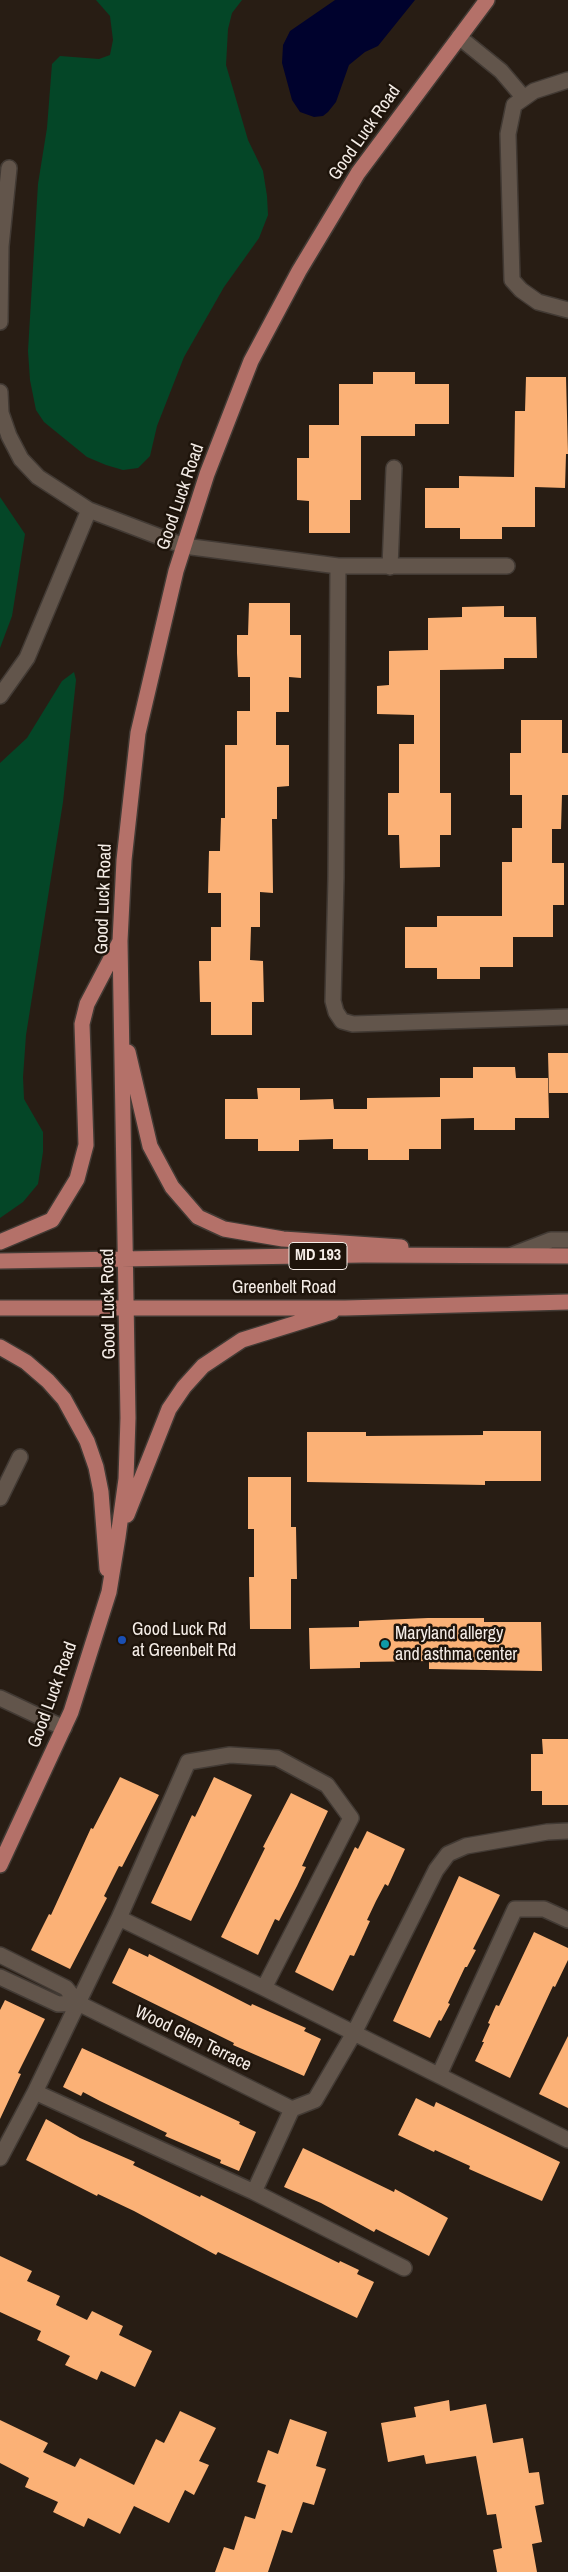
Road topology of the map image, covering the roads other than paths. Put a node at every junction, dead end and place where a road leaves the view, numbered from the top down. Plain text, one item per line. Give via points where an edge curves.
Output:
1 (487, 0) edge
2 (458, 37) junction
3 (568, 80) edge
4 (524, 98) junction
5 (9, 168) dead end
6 (0, 246) edge
7 (568, 310) edge
8 (0, 322) edge
9 (0, 392) edge
10 (394, 468) dead end
11 (88, 510) junction
12 (184, 546) junction
13 (338, 566) junction
14 (507, 566) dead end
15 (390, 567) junction
16 (0, 696) edge
17 (120, 941) junction
18 (568, 1018) edge
19 (121, 1022) junction
20 (568, 1240) edge
21 (0, 1242) edge
22 (510, 1256) junction
23 (568, 1256) edge
24 (127, 1258) junction
25 (0, 1261) edge
26 (568, 1302) edge
27 (128, 1306) junction
28 (0, 1308) edge
29 (344, 1308) junction
30 (0, 1347) edge
31 (20, 1457) dead end
32 (0, 1498) edge
33 (118, 1537) junction
34 (108, 1592) junction
35 (0, 1698) edge
36 (64, 1728) junction
37 (568, 1832) edge
38 (0, 1865) edge
39 (118, 1918) junction
40 (568, 1920) edge
41 (0, 1955) edge
42 (0, 1977) edge
43 (264, 1988) junction
44 (78, 2003) junction
45 (354, 2033) junction
46 (439, 2075) junction
47 (35, 2092) junction
48 (292, 2109) junction
49 (568, 2140) edge
50 (0, 2158) edge
51 (254, 2192) junction
52 (404, 2268) dead end

1 - 2 main road, Good Luck Road
2 - 4 lane via 501,71
2 - 12 main road, Good Luck Road via 358,173 299,271 252,361
3 - 4 lane via 534,91
4 - 7 lane via 514,105 508,134 512,280 538,302
5 - 6 lane
6 - 8 lane
9 - 11 lane via 1,412 21,459 38,477
10 - 15 lane
11 - 12 lane
11 - 16 lane via 27,658
12 - 13 lane
12 - 17 main road, Good Luck Road via 138,733 126,824
13 - 15 lane
13 - 18 lane via 333,1001 336,1012 342,1020 354,1024
14 - 15 lane
17 - 19 main road, Good Luck Road
17 - 21 main road via 87,1004 82,1024 86,1145 77,1179 52,1220
19 - 22 main road via 150,1146 172,1187 198,1217 224,1229 283,1239
19 - 24 main road, Good Luck Road
20 - 22 lane via 551,1240
22 - 23 main road, Greenbelt Road / MD 193
22 - 24 main road, Greenbelt Road / MD 193
24 - 25 main road, Greenbelt Road / MD 193
24 - 27 main road, Good Luck Road
26 - 29 main road, Greenbelt Road
27 - 28 main road, Greenbelt Road
27 - 29 main road, Greenbelt Road
27 - 33 main road, Good Luck Road via 126,1479
29 - 33 main road via 242,1340 203,1366 169,1409
30 - 34 main road via 26,1362 48,1381 64,1400 87,1441 101,1492
31 - 32 lane
33 - 34 main road, Good Luck Road
34 - 36 main road, Good Luck Road
35 - 36 lane
36 - 38 main road, Good Luck Road
37 - 45 lane via 547,1832 466,1846 448,1854 436,1870
39 - 43 lane
39 - 43 lane via 188,1762 230,1755 277,1758 327,1785 351,1818
39 - 44 lane
40 - 46 lane via 544,1909 515,1909
41 - 44 lane, Wood Glen Terrace via 66,1988
42 - 44 lane, Wood Glen Terrace via 58,2004
43 - 45 lane
44 - 47 lane
44 - 48 lane, Wood Glen Terrace
45 - 46 lane
45 - 48 lane via 315,2100
46 - 49 lane
47 - 50 lane
47 - 51 lane
48 - 51 lane
51 - 52 lane

